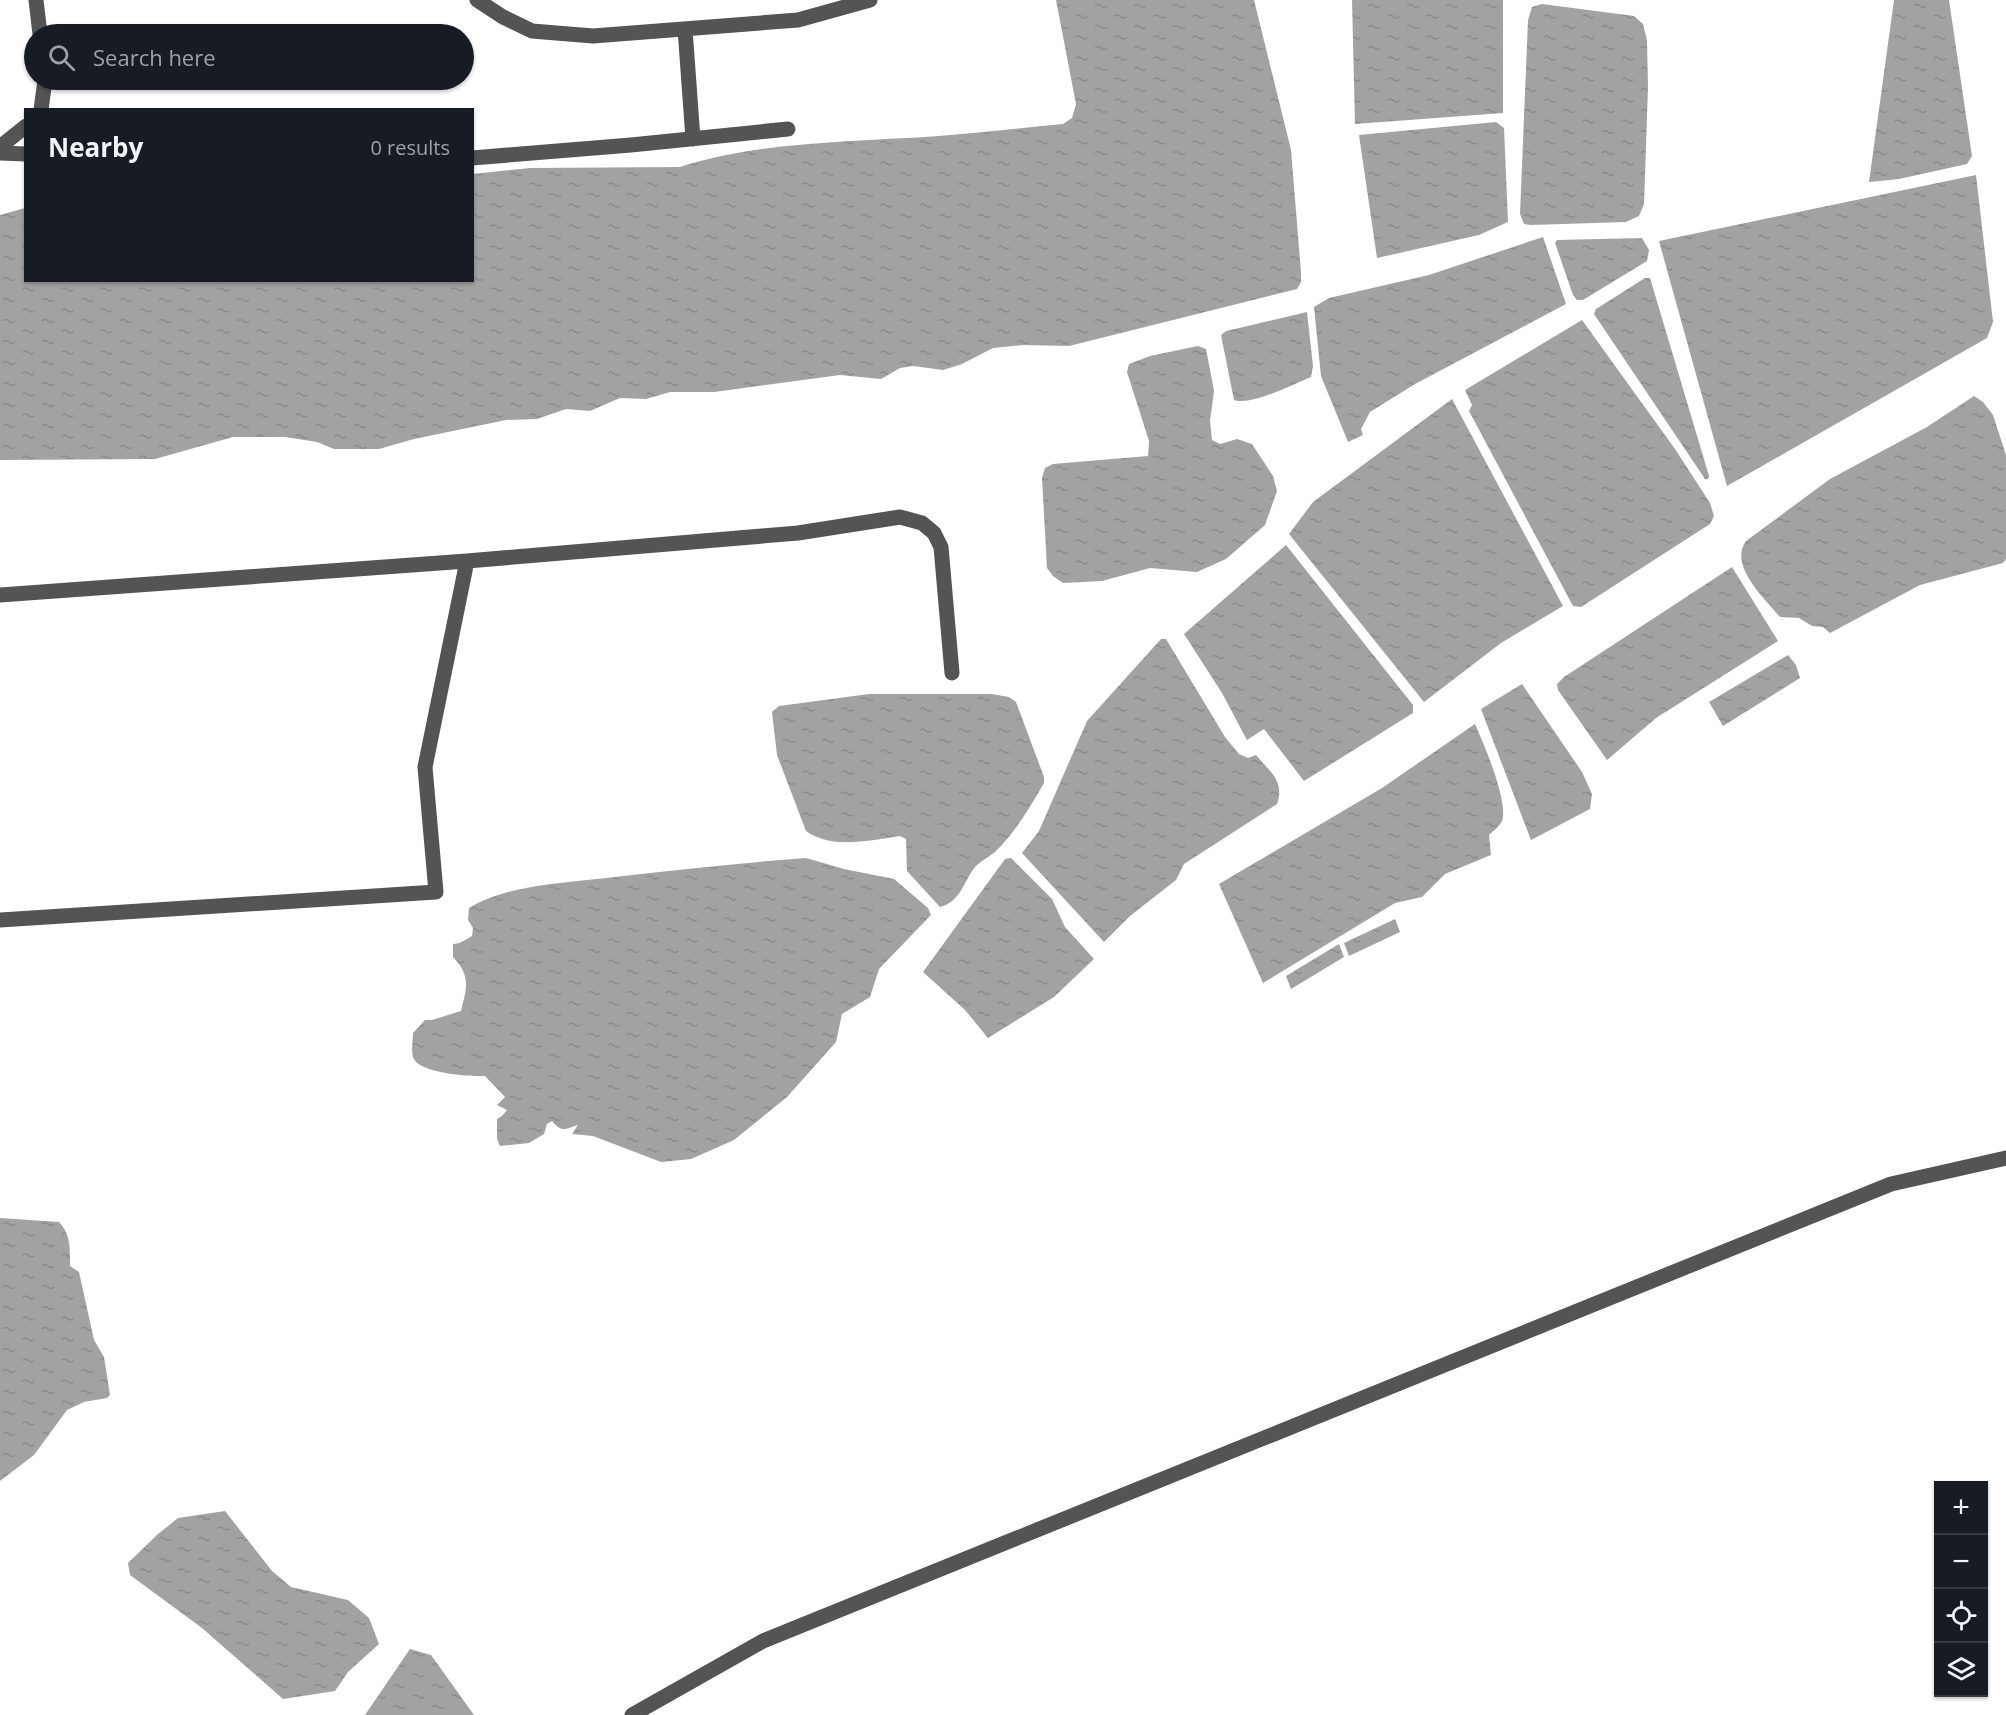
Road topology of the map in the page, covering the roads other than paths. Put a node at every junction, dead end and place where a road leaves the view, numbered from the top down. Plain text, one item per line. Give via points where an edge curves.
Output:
1 (36, 0) edge
2 (477, 0) edge
3 (870, 0) edge
4 (39, 24) edge
5 (685, 29) junction
6 (44, 90) edge
7 (41, 108) edge
8 (24, 128) edge
9 (788, 129) dead end
10 (693, 139) junction
11 (0, 147) edge
12 (0, 153) edge
13 (24, 154) edge
14 (474, 158) edge
15 (467, 561) junction
16 (0, 595) edge
17 (952, 673) dead end
18 (0, 920) edge
19 (2006, 1158) edge
20 (632, 1715) edge

1 - 4 street
2 - 5 street via 532,31 593,36
3 - 5 street via 798,20
5 - 10 street
6 - 7 street
8 - 11 street
9 - 10 street
10 - 14 street
12 - 13 street
15 - 16 street
15 - 17 street via 798,533 900,517 922,524 934,533 941,547
15 - 18 street via 425,767 436,892
19 - 20 street via 1892,1184 1091,1507 763,1641

